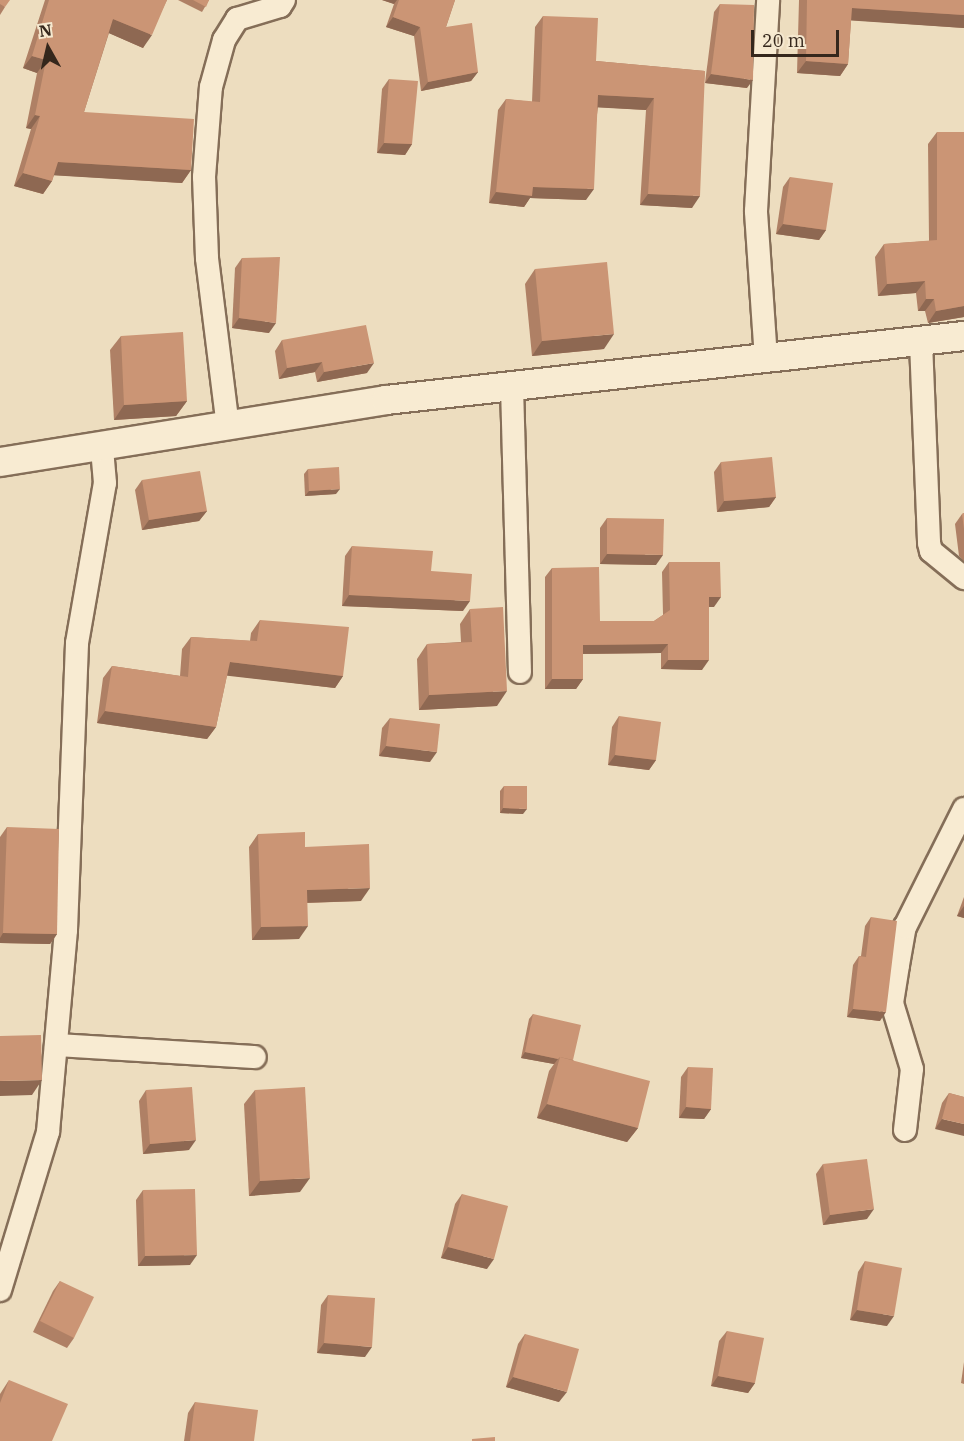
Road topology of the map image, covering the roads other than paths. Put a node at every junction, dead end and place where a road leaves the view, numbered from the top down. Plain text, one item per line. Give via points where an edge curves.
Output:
1 (284, 0) edge
2 (768, 0) edge
3 (964, 336) edge
4 (921, 342) junction
5 (766, 359) junction
6 (512, 387) junction
7 (228, 427) junction
8 (102, 445) junction
9 (0, 462) edge
10 (964, 578) edge
11 (520, 672) dead end
12 (964, 809) edge
13 (56, 1045) junction
14 (255, 1057) dead end
15 (905, 1130) dead end
16 (0, 1290) edge

1 - 7 street via 274,9 252,10 237,19 224,40 211,87 204,177 207,258
2 - 5 street via 756,211
3 - 4 street
4 - 5 street
4 - 10 street via 929,543 931,551
5 - 6 street
6 - 7 street
6 - 11 street
7 - 8 street
8 - 9 street
8 - 13 street via 105,483 77,643 66,930
12 - 15 street via 905,927 897,966 892,1003 912,1069
13 - 14 street
13 - 16 street via 44,1151

